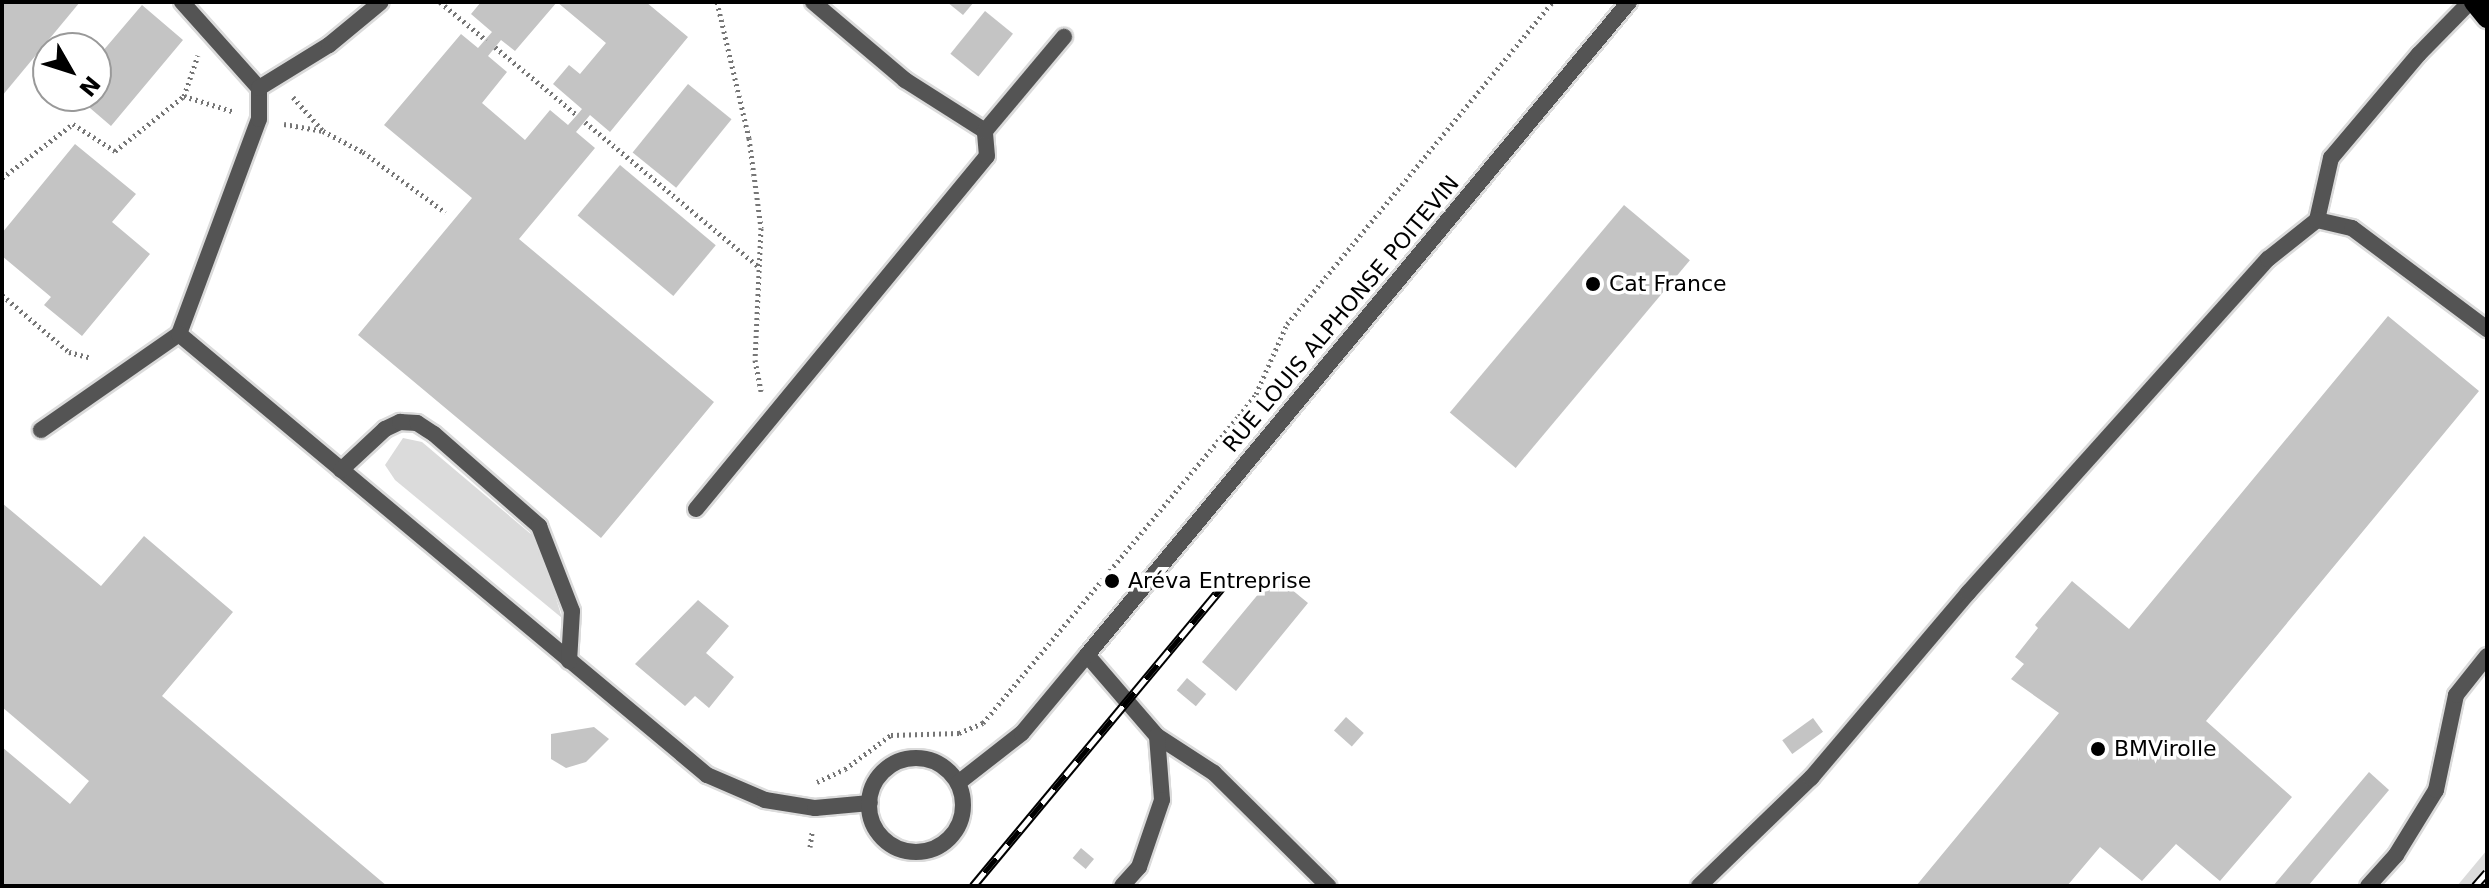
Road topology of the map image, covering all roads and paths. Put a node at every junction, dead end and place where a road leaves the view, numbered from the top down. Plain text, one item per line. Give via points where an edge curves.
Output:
1 (182, 2) edge
2 (381, 2) edge
3 (440, 2) edge
4 (717, 2) edge
5 (813, 2) edge
6 (1552, 2) edge
7 (1629, 2) edge
8 (2472, 2) edge
9 (2487, 18) edge
10 (1064, 37) dead end
11 (486, 40) dead end
12 (495, 47) dead end
13 (259, 88) junction
14 (577, 115) dead end
15 (259, 119) junction
16 (585, 122) dead end
17 (985, 131) junction
18 (2, 178) edge
19 (445, 212) dead end
20 (2317, 220) junction
21 (760, 267) junction
22 (2, 295) edge
23 (2487, 329) edge
24 (179, 334) junction
25 (91, 358) dead end
26 (780, 407) junction
27 (41, 430) dead end
28 (341, 470) junction
29 (696, 509) dead end
30 (1087, 655) junction
31 (2487, 656) edge
32 (569, 661) junction
33 (1157, 736) junction
34 (958, 783) junction
35 (870, 803) junction
36 (815, 808) junction
37 (810, 847) dead end
38 (1711, 883) edge
39 (1122, 886) edge
40 (1328, 886) edge
41 (2368, 886) edge

1 - 13 street
2 - 13 street via 329,45
3 - 11 path
4 - 21 path via 756,181
5 - 17 street via 905,80
6 - 36 path via 1287,324 1256,394 1239,416 983,723 959,733 891,735 876,742 845,769 817,778
7 - 30 street, RUE LOUIS ALPHONSE POITEVIN
8 - 9 main road
8 - 20 street via 2331,158
10 - 17 street
12 - 14 path
13 - 15 street
15 - 18 path via 184,96 115,151 73,124
15 - 19 path via 323,131 363,152
15 - 24 street
16 - 21 path
17 - 26 street via 987,156
20 - 23 street via 2352,228
20 - 38 street via 2268,259 1968,593 1811,778
21 - 26 path via 756,379 758,388
22 - 25 path via 69,352
24 - 27 street
24 - 28 street
26 - 29 street
28 - 32 street
28 - 32 street via 385,429 400,422 417,423 434,434 539,526 572,611
30 - 33 street
30 - 34 street, RUE LOUIS ALPHONSE POITEVIN via 1022,733
31 - 41 street via 2456,695 2436,790 2396,855
32 - 36 street via 707,775 765,800
33 - 39 street via 1162,800 1139,867
33 - 40 street via 1214,773
34 - 35 street via 943,766 910,758 882,774
34 - 35 street via 961,819 947,840 925,851 889,843 874,825
35 - 36 street
36 - 37 path

